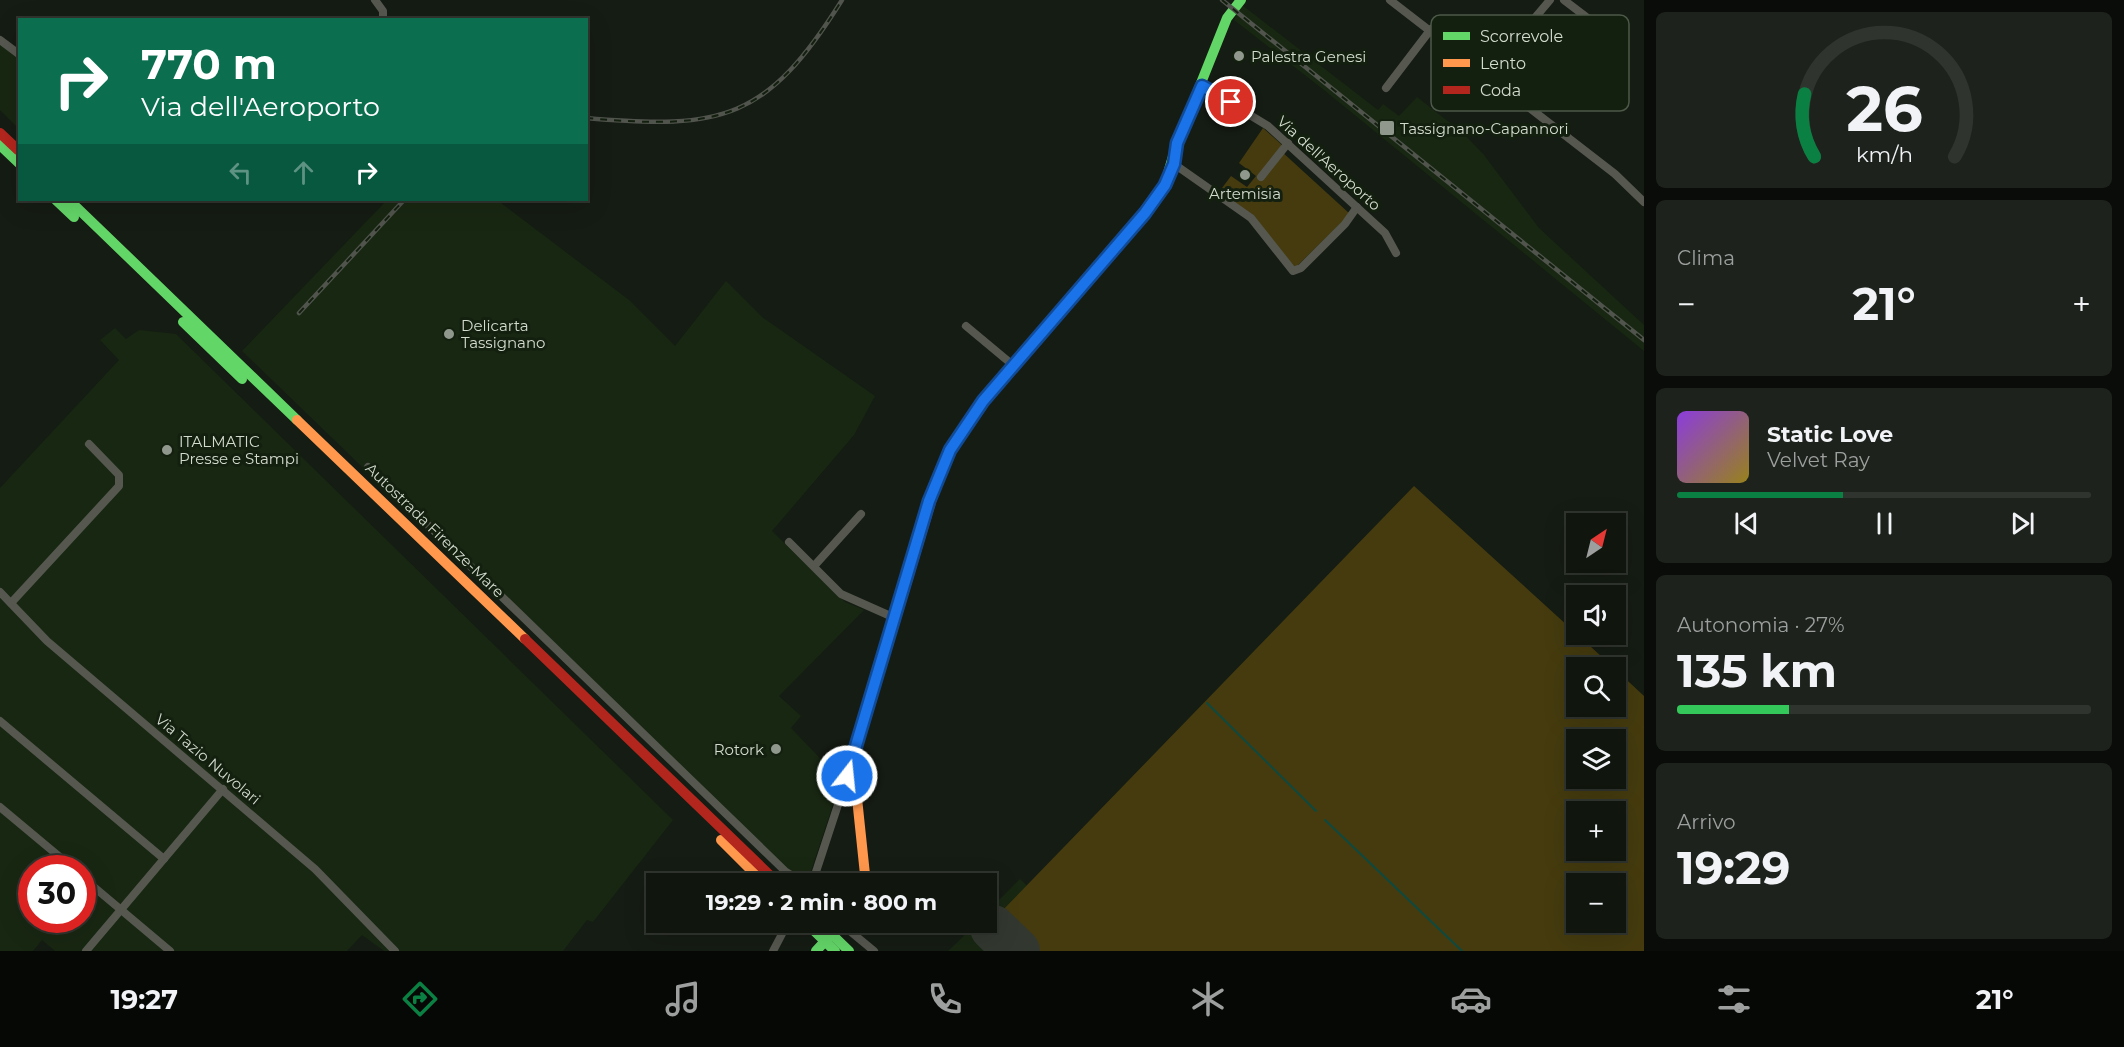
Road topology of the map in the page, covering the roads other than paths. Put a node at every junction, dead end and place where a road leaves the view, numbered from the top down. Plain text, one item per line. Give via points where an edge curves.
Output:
1 (375, 0) edge
2 (1240, 0) edge
3 (1390, 0) edge
4 (1550, 0) edge
5 (1564, 0) edge
6 (1537, 15) edge
7 (1584, 15) edge
8 (384, 18) edge
9 (1431, 30) joint
10 (0, 40) edge
11 (18, 54) edge
12 (1202, 86) junction
13 (1386, 88) dead end
14 (1531, 111) edge
15 (0, 133) edge
16 (1288, 142) junction
17 (0, 146) edge
18 (18, 150) edge
19 (18, 162) edge
20 (1174, 164) junction
21 (1261, 177) dead end
22 (57, 201) edge
23 (70, 201) edge
24 (1644, 202) edge
25 (1357, 207) junction
26 (1396, 253) dead end
27 (966, 326) dead end
28 (1014, 366) junction
29 (89, 444) dead end
30 (368, 467) dead end
31 (861, 514) dead end
32 (789, 542) dead end
33 (815, 565) junction
34 (0, 592) edge
35 (11, 603) junction
36 (894, 618) junction
37 (0, 721) edge
38 (853, 760) junction
39 (223, 789) junction
40 (0, 807) edge
41 (57, 855) edge
42 (164, 859) junction
43 (754, 873) edge
44 (768, 873) edge
45 (788, 873) edge
46 (816, 873) edge
47 (865, 873) edge
48 (96, 888) edge
49 (121, 909) junction
50 (816, 933) edge
51 (830, 933) edge
52 (832, 933) edge
53 (854, 933) edge
54 (782, 934) dead end
55 (86, 951) edge
56 (170, 951) edge
57 (395, 951) edge
58 (773, 951) edge
59 (816, 951) edge
60 (835, 951) edge
61 (849, 951) edge
62 (874, 951) edge

1 - 8 street
2 - 12 main road via 1227,18
3 - 9 street
4 - 6 street
5 - 7 street
9 - 13 street
10 - 11 street
12 - 16 street, Via dell'Aeroporto via 1249,112
12 - 20 main road via 1177,143
14 - 24 street via 1615,174
15 - 18 main road
16 - 21 street
16 - 25 street, Via dell'Aeroporto
17 - 19 main road
20 - 25 street via 1251,218 1293,271 1301,268 1345,224
20 - 28 main road via 1145,213
22 - 43 main road, Autostrada Firenze-Mare
23 - 44 main road, Autostrada Firenze-Mare
25 - 26 street, Via dell'Aeroporto via 1385,233
27 - 28 street
28 - 36 main road via 965,425 941,469
29 - 35 street via 119,475 119,486
30 - 45 street
31 - 33 street
32 - 33 street
33 - 36 street via 844,596
34 - 35 street, Via Tazio Nuvolari
35 - 39 street, Via Tazio Nuvolari via 47,640
36 - 38 main road
37 - 42 street
38 - 46 street
38 - 47 main road
39 - 42 street
39 - 57 street, Via Tazio Nuvolari via 315,869
40 - 41 street
42 - 49 street
48 - 49 street
49 - 55 street
49 - 56 street
50 - 60 main road
51 - 61 main road
52 - 59 main road, bridge
53 - 62 street
54 - 58 street

